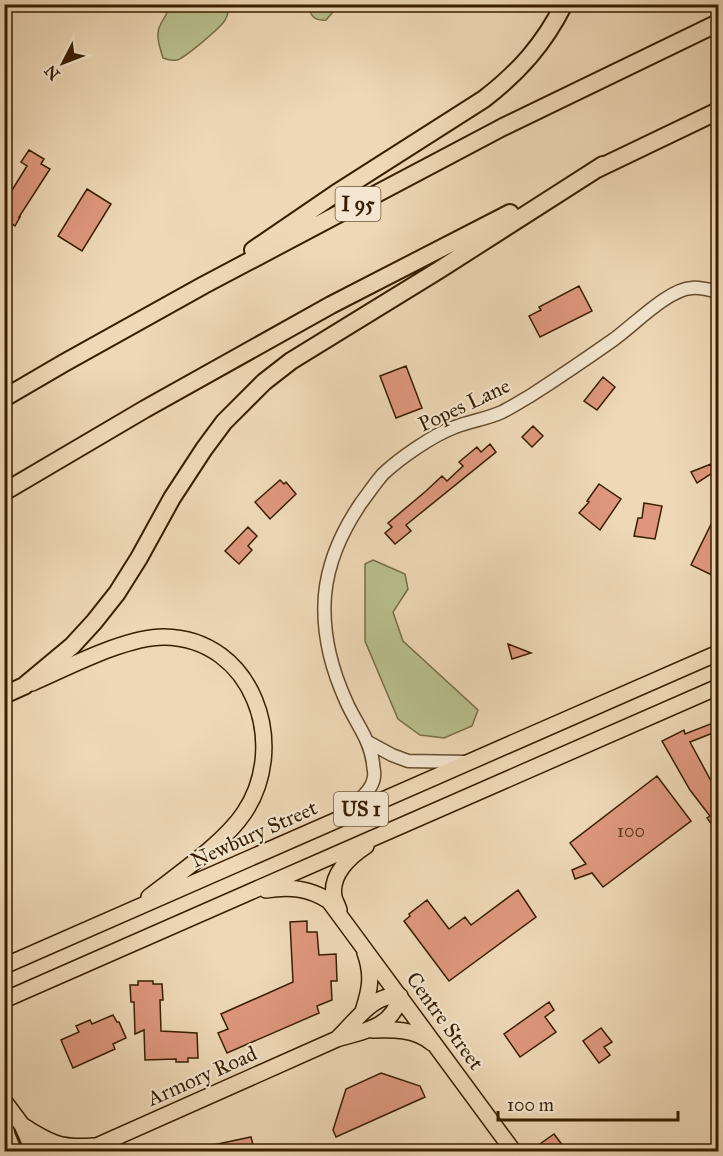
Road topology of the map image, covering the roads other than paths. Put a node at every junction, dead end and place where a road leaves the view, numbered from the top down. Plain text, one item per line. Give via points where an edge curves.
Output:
1 (564, 4) edge
2 (718, 23) edge
3 (718, 111) edge
4 (603, 165) junction
5 (204, 285) junction
6 (718, 292) edge
7 (4, 398) edge
8 (4, 492) edge
9 (718, 653) edge
10 (24, 686) junction
11 (718, 687) edge
12 (4, 694) edge
13 (368, 742) junction
14 (471, 761) junction
15 (332, 822) junction
16 (389, 831) junction
17 (248, 893) junction
18 (131, 911) junction
19 (342, 916) junction
20 (359, 939) junction
21 (4, 966) edge
22 (400, 996) junction
23 (10, 998) edge
24 (362, 1013) junction
25 (372, 1030) junction
26 (337, 1039) junction
27 (440, 1050) junction
28 (4, 1101) edge
29 (22, 1125) junction
30 (6, 1128) edge
31 (89, 1149) edge
32 (5, 1152) edge
33 (14, 1152) edge
34 (34, 1152) edge
35 (514, 1152) edge

1 - 5 highway via 525,63 492,94 299,217
2 - 5 highway, I 95 via 502,127
3 - 4 highway
4 - 8 highway via 331,305
4 - 10 highway via 291,361 264,382 224,422 204,449 117,593 72,646
5 - 7 highway, I 95
6 - 13 street, Popes Lane via 692,287 674,294 530,396 502,412 454,427 431,439 383,474 347,524 335,550 325,595 326,636 337,680
9 - 14 main road, Newbury Street / US 1
10 - 12 highway
10 - 18 main road via 122,645 165,637 200,642 217,652 242,677 257,703 264,751 254,793 244,813 202,855
11 - 16 main road, US 1
13 - 14 street via 408,761
13 - 15 street, Popes Lane via 374,777 359,800
14 - 15 main road, Newbury Street / US 1
15 - 18 main road, Newbury Street / US 1
16 - 17 main road, US 1
16 - 19 main road, Centre Street via 361,849 339,871 334,897
17 - 19 main road, Centre Street via 308,890 329,900
17 - 23 main road, US 1
18 - 21 main road, Newbury Street / US 1
19 - 20 main road, Centre Street
20 - 22 main road, Centre Street
20 - 24 main road via 370,968
22 - 24 main road, Armory Road via 383,998
22 - 25 main road, Armory Road via 392,1013
22 - 27 main road, Centre Street
24 - 26 main road, Armory Road
25 - 26 main road, Armory Road
25 - 27 main road via 416,1034
26 - 31 main road, Armory Road
27 - 35 main road, Centre Street
28 - 29 main road
29 - 31 main road via 60,1145
29 - 34 main road
30 - 32 main road
30 - 33 main road

